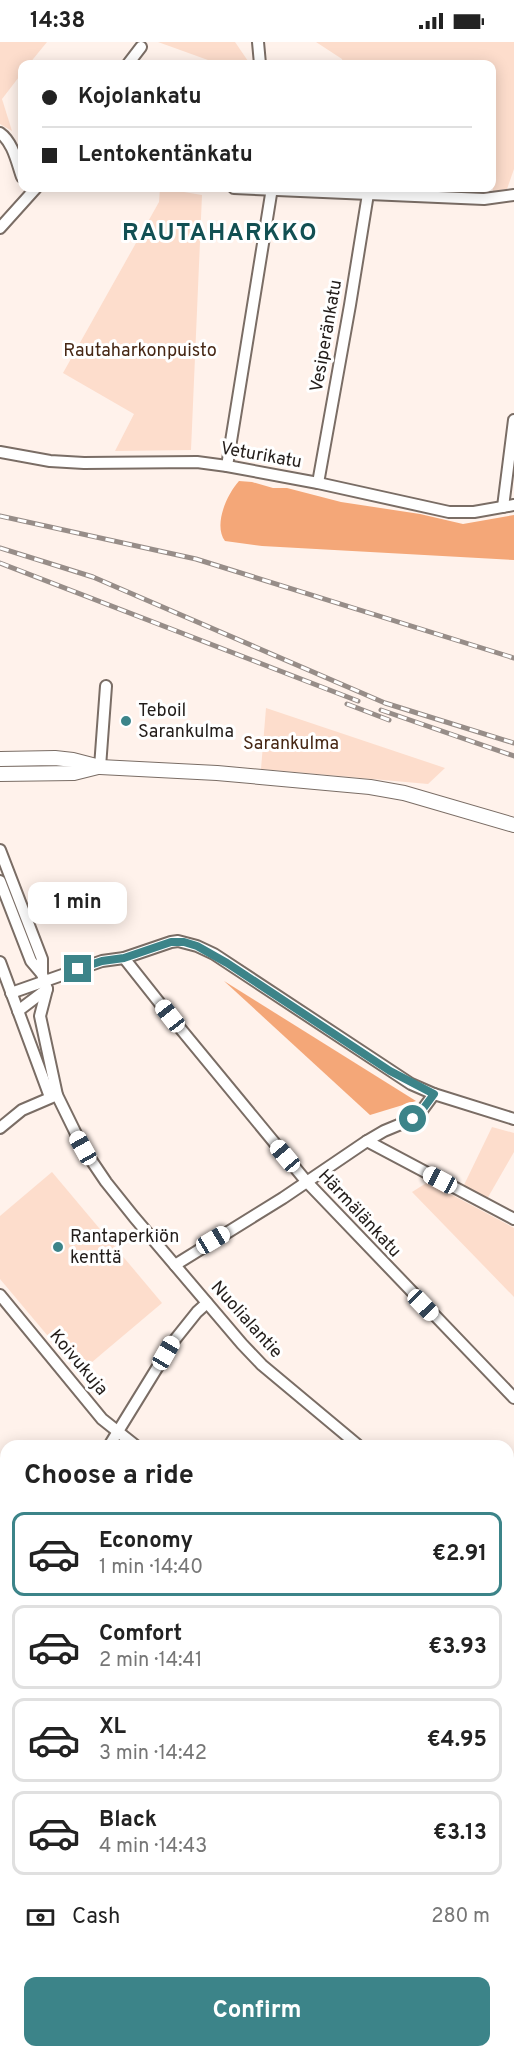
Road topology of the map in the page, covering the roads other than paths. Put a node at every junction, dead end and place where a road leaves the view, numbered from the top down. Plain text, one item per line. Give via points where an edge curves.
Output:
1 (258, 42) edge
2 (141, 47) dead end
3 (131, 60) edge
4 (260, 60) edge
5 (0, 133) edge
6 (18, 166) edge
7 (29, 192) edge
8 (272, 192) edge
9 (330, 192) edge
10 (368, 194) junction
11 (514, 195) edge
12 (0, 228) edge
13 (514, 420) edge
14 (0, 452) edge
15 (227, 466) junction
16 (318, 483) junction
17 (509, 506) edge
18 (106, 686) dead end
19 (0, 759) edge
20 (100, 766) junction
21 (0, 774) edge
22 (514, 825) edge
23 (0, 850) edge
24 (0, 880) edge
25 (124, 958) junction
26 (0, 962) edge
27 (44, 982) junction
28 (11, 993) junction
29 (18, 1011) junction
30 (434, 1094) junction
31 (54, 1096) junction
32 (514, 1119) edge
33 (0, 1128) edge
34 (367, 1141) junction
35 (306, 1182) junction
36 (514, 1219) edge
37 (175, 1264) junction
38 (0, 1295) edge
39 (207, 1303) junction
40 (514, 1398) edge
41 (118, 1432) junction
42 (113, 1440) edge
43 (128, 1440) edge
44 (352, 1440) edge

1 - 4 street
2 - 3 street
5 - 6 street
7 - 12 street
8 - 15 street
9 - 10 street
10 - 11 street via 484,199
10 - 16 street, Vesiperänkatu
13 - 17 street
14 - 15 street, Veturikatu via 50,461 197,462
15 - 16 street, Veturikatu
16 - 17 street, Veturikatu via 449,512
18 - 20 street
19 - 20 main road via 55,758
20 - 21 main road via 74,773
20 - 22 main road via 370,787
23 - 27 street, Nuolialantie via 42,959
24 - 27 street via 31,961
25 - 27 street via 102,961
25 - 30 street via 171,942 197,946 390,1071
25 - 35 street, Härmälänkatu
26 - 28 street
27 - 28 street
27 - 29 street
27 - 31 street, Nuolialantie via 40,1016
28 - 29 street
29 - 31 street
30 - 32 street
30 - 34 street via 413,1119
31 - 33 street via 22,1110
31 - 37 street, Nuolialantie via 95,1166
34 - 35 street
34 - 36 street
35 - 37 street
35 - 40 street, Härmälänkatu
37 - 39 street, Nuolialantie
38 - 41 street, Koivukuja via 102,1419
39 - 41 street via 173,1342
39 - 44 street, Nuolialantie via 262,1365
41 - 42 street
41 - 43 street, Koivukuja

